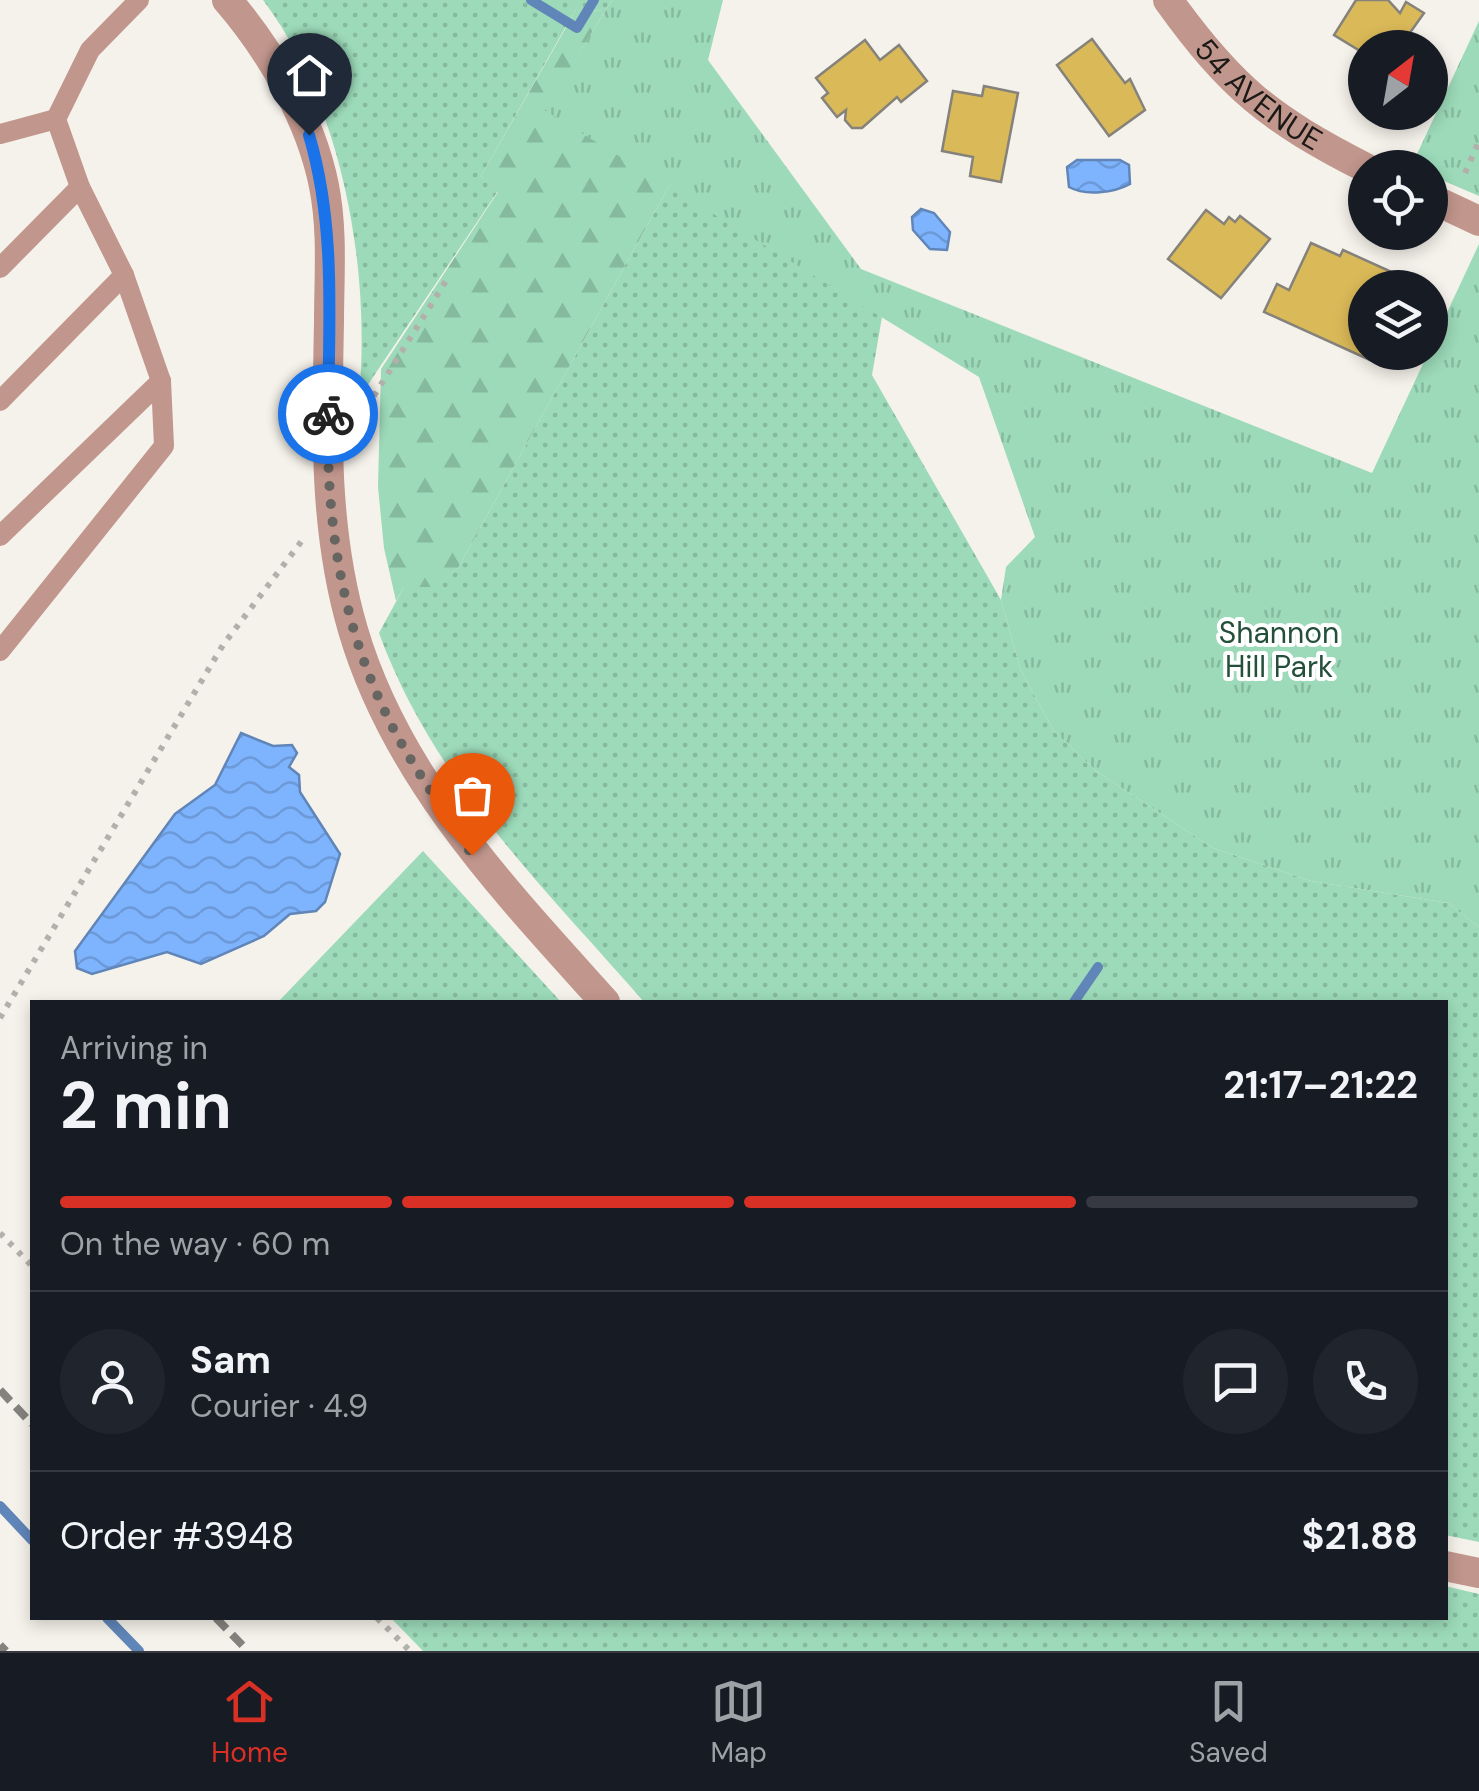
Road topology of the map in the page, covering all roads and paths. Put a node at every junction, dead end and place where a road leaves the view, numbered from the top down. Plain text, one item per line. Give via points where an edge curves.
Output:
1 (139, 0) edge
2 (227, 0) edge
3 (1168, 0) edge
4 (56, 120) junction
5 (0, 134) edge
6 (1479, 141) edge
7 (1348, 159) edge
8 (1465, 173) dead end
9 (80, 188) junction
10 (1448, 206) edge
11 (1479, 221) edge
12 (0, 268) edge
13 (124, 275) junction
14 (446, 281) dead end
15 (161, 381) junction
16 (0, 400) edge
17 (352, 432) dead end
18 (308, 526) dead end
19 (0, 536) edge
20 (0, 651) edge
21 (603, 1000) edge
22 (0, 1018) edge
23 (0, 1233) edge
24 (30, 1264) edge
25 (1448, 1567) edge
26 (1479, 1574) edge
27 (379, 1620) edge
28 (410, 1651) edge

1 - 4 lane via 90,50
2 - 21 street via 275,69 324,188 330,242 327,477 331,529 354,631 388,719 472,855
3 - 7 street, 54 AVENUE via 1245,95
4 - 5 lane
4 - 9 lane
6 - 8 path
9 - 12 lane
9 - 13 lane
10 - 11 street
13 - 15 lane
13 - 16 lane
14 - 17 path
15 - 19 lane
15 - 20 lane via 164,446
18 - 22 path via 223,645
23 - 24 path
25 - 26 street
27 - 28 path

